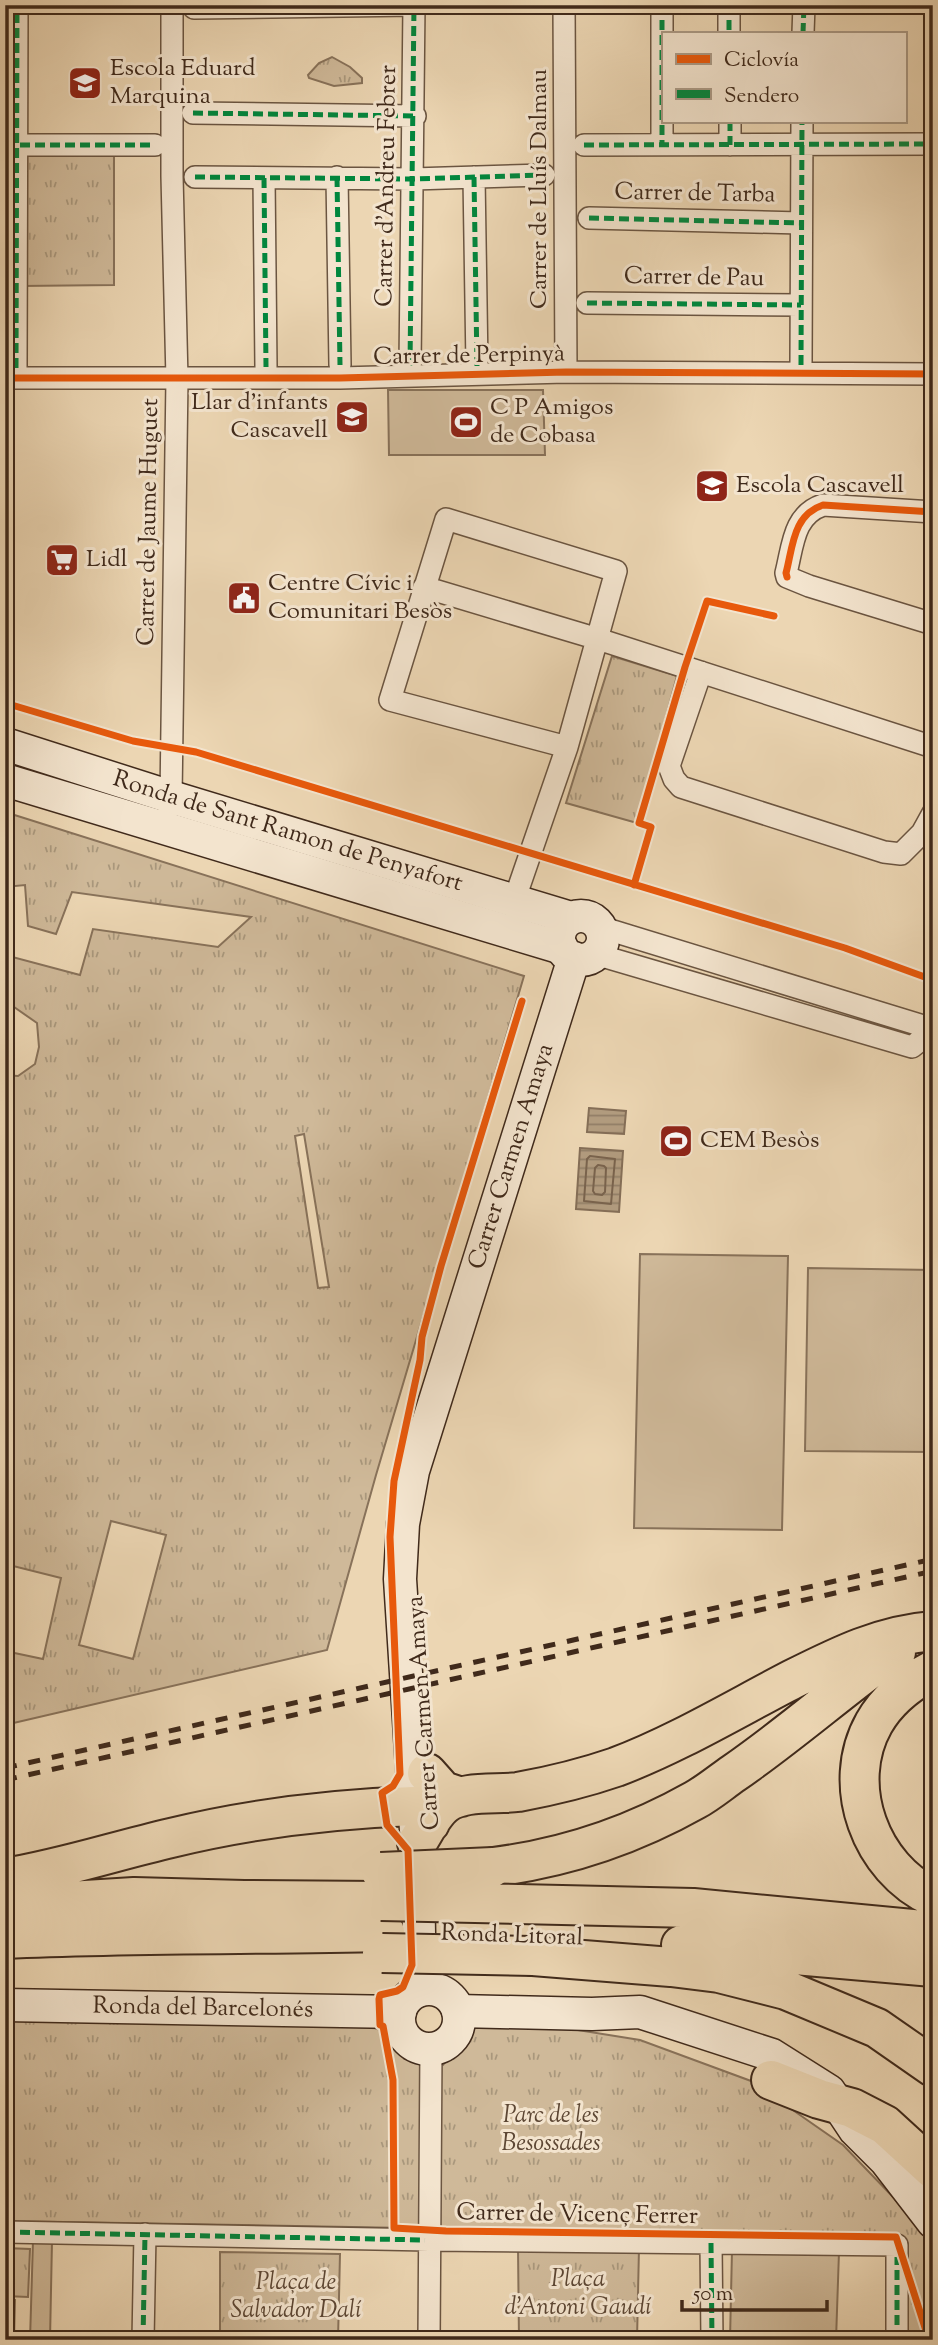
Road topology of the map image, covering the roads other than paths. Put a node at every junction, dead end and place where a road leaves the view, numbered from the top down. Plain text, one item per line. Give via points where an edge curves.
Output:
1 (17, 5) edge
2 (172, 5) edge
3 (414, 5) edge
4 (564, 5) edge
5 (662, 5) edge
6 (729, 5) edge
7 (804, 5) edge
8 (194, 8) dead end
9 (729, 32) edge
10 (803, 32) edge
11 (193, 113) dead end
12 (415, 116) junction
13 (730, 122) edge
14 (803, 122) edge
15 (802, 144) junction
16 (933, 144) edge
17 (11, 145) edge
18 (155, 145) dead end
19 (584, 145) dead end
20 (662, 145) junction
21 (730, 145) junction
22 (544, 175) dead end
23 (195, 177) dead end
24 (264, 177) junction
25 (337, 177) junction
26 (474, 177) junction
27 (413, 178) junction
28 (589, 218) dead end
29 (11, 220) edge
30 (801, 223) junction
31 (587, 303) dead end
32 (800, 305) junction
33 (11, 308) edge
34 (340, 365) dead end
35 (801, 365) dead end
36 (410, 366) dead end
37 (477, 366) dead end
38 (266, 367) dead end
39 (566, 372) junction
40 (11, 373) edge
41 (933, 374) edge
42 (177, 379) junction
43 (933, 512) edge
44 (424, 587) junction
45 (933, 624) edge
46 (598, 639) junction
47 (701, 672) junction
48 (5, 744) edge
49 (567, 747) junction
50 (933, 747) edge
51 (5, 780) edge
52 (171, 797) junction
53 (933, 813) edge
54 (170, 830) junction
55 (514, 901) junction
56 (526, 937) junction
57 (580, 941) junction
58 (933, 1029) edge
59 (933, 1633) edge
60 (933, 1670) edge
61 (422, 1811) junction
62 (5, 1878) edge
63 (933, 1897) edge
64 (5, 1905) edge
65 (382, 1914) junction
66 (933, 1931) edge
67 (523, 1932) junction
68 (5, 1939) edge
69 (933, 1967) edge
70 (430, 2001) junction
71 (5, 2005) edge
72 (592, 2014) junction
73 (431, 2049) junction
74 (933, 2067) edge
75 (771, 2080) junction
76 (838, 2104) junction
77 (927, 2197) edge
78 (5, 2232) edge
79 (145, 2234) junction
80 (429, 2240) junction
81 (710, 2243) junction
82 (144, 2340) edge
83 (429, 2340) edge
84 (712, 2340) edge
85 (897, 2340) edge

1 - 17 street
2 - 42 street, Carrer de Jaume Huguet
3 - 8 street
3 - 12 street, Carrer d'Andreu Febrer
4 - 39 street, Carrer de Lluís Dalmau
5 - 20 street
6 - 9 street
7 - 10 street
11 - 12 street
12 - 27 street, Carrer d'Andreu Febrer
13 - 21 street
14 - 15 street
15 - 16 street
15 - 21 street
15 - 30 street
17 - 18 street
17 - 29 street
19 - 20 street
20 - 21 street
22 - 26 street
23 - 24 street
24 - 25 street
24 - 38 street
25 - 27 street
25 - 34 street
26 - 27 street
26 - 37 street
27 - 36 street, Carrer d'Andreu Febrer
28 - 30 street, Carrer de Tarba
29 - 33 street
30 - 32 street
31 - 32 street, Carrer de Pau
32 - 35 street
33 - 40 street
39 - 41 street, Carrer de Perpinyà
39 - 42 street, Carrer de Perpinyà
40 - 42 street, Carrer de Perpinyà
42 - 52 street, Carrer de Jaume Huguet
43 - 45 street via 823,505 804,514 786,573 809,586
44 - 46 street
44 - 46 street via 446,519 616,571
44 - 49 street via 390,699
46 - 47 street
46 - 49 street
47 - 50 street
47 - 53 street via 670,766 681,788 901,854 922,833
48 - 52 street, Ronda de Sant Ramon de Penyafort
49 - 55 street
51 - 54 street, Ronda de Sant Ramon de Penyafort
52 - 54 street, Carrer de Jaume Huguet
52 - 55 street, Ronda de Sant Ramon de Penyafort
54 - 56 street, Ronda de Sant Ramon de Penyafort
55 - 56 street
55 - 57 street, Ronda de Sant Ramon de Penyafort
56 - 57 street, Ronda de Sant Ramon de Penyafort
57 - 58 street, Ronda de Sant Ramon de Penyafort via 912,1047
57 - 61 street, Carrer Carmen Amaya via 413,1471 403,1524 400,1579
59 - 61 highway via 880,1639 617,1766 568,1782 461,1797
59 - 65 highway, bridge via 883,1659 697,1799 586,1849 493,1867
60 - 63 highway via 893,1698 873,1723 859,1783 865,1817 878,1849 887,1862
61 - 62 highway via 318,1812 171,1838
61 - 70 street, Carrer Carmen Amaya via 434,1853
64 - 65 highway, Ronda Litoral via 134,1896 244,1900
65 - 67 highway, Ronda Litoral
65 - 68 highway, Ronda Litoral via 211,1936
66 - 67 highway, Ronda Litoral via 693,1909
67 - 69 highway, Ronda Litoral
67 - 74 highway via 786,1990 877,2028
70 - 71 street, Ronda del Barcelonés
70 - 72 street, Ronda del Barcelonés
70 - 73 street via 459,2022 448,2042
70 - 73 street via 400,2027 413,2045
72 - 75 street, Ronda del Barcelonés via 665,2034
72 - 76 street, Ronda del Barcelonés via 640,2012 772,2055 830,2091
73 - 80 street
75 - 76 highway
75 - 77 street, Ronda del Barcelonés
76 - 77 highway via 885,2125 889,2146
78 - 79 street, Carrer de Vicenç Ferrer
79 - 80 street, Carrer de Vicenç Ferrer
79 - 82 street
80 - 81 street, Carrer de Vicenç Ferrer
80 - 83 street
81 - 84 street
81 - 85 street, Carrer de Vicenç Ferrer via 897,2245

